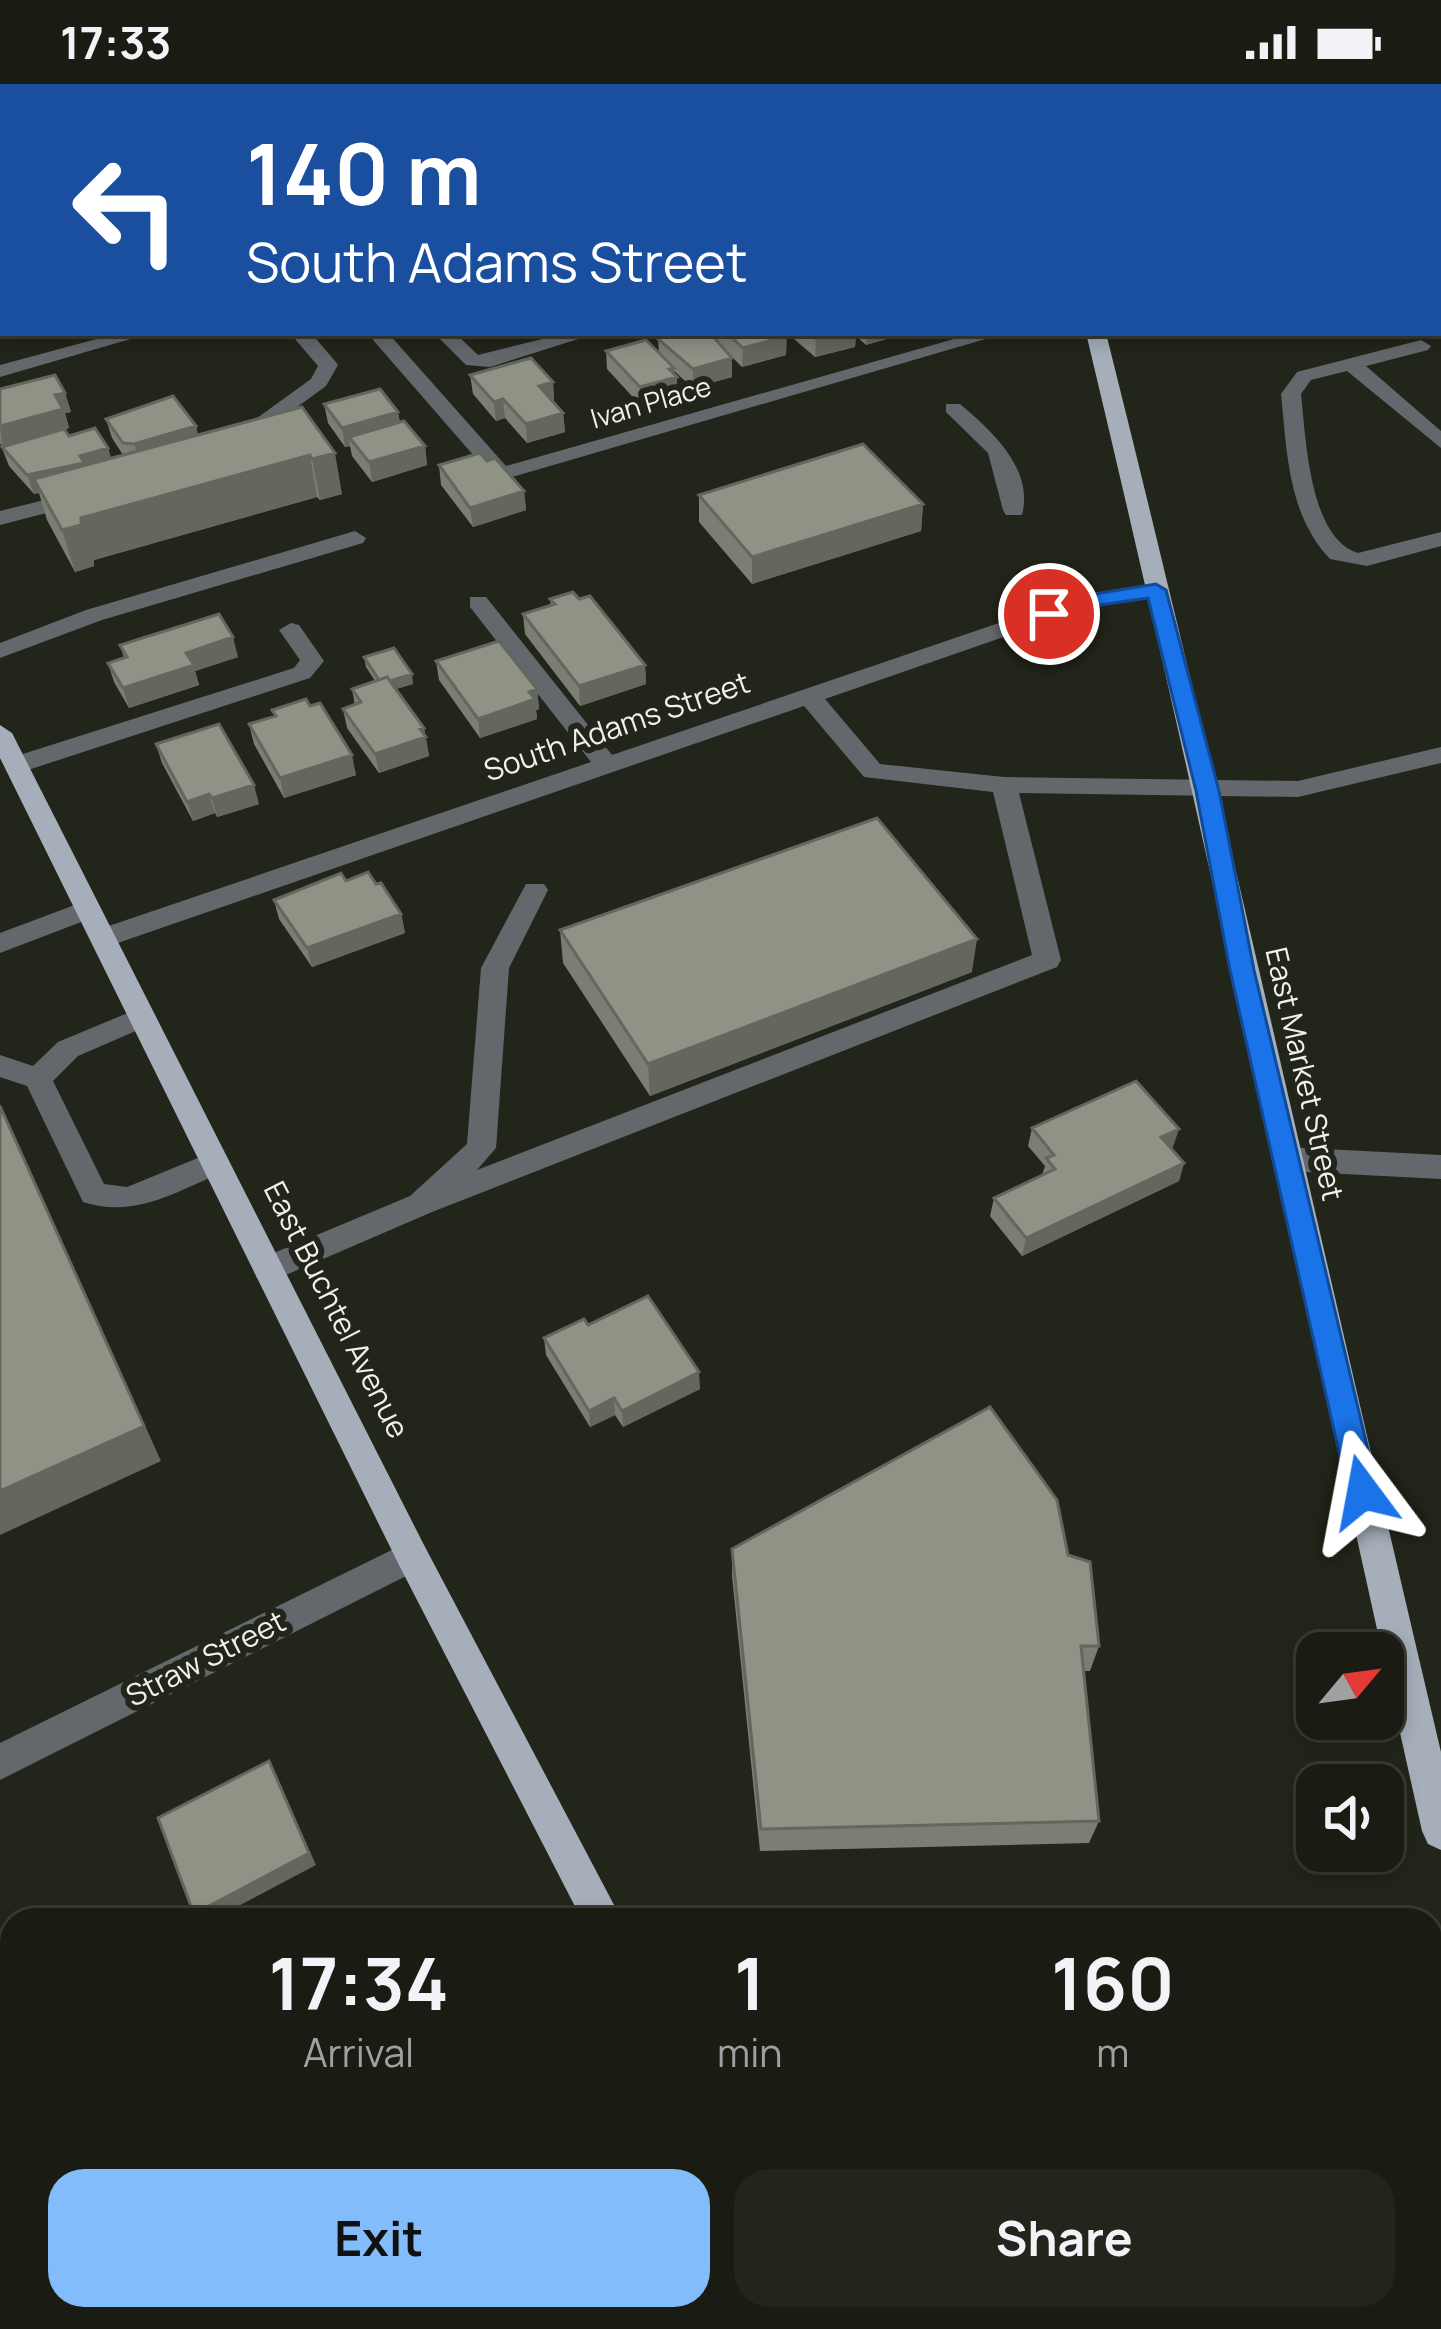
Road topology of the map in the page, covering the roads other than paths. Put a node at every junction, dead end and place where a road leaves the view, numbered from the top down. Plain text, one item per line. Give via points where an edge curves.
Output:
1 (130, 336) edge
2 (303, 336) edge
3 (380, 336) edge
4 (447, 336) edge
5 (577, 336) edge
6 (985, 336) edge
7 (1097, 336) edge
8 (1414, 339) edge
9 (1352, 364) junction
10 (1441, 364) edge
11 (0, 371) edge
12 (952, 408) dead end
13 (1441, 442) edge
14 (223, 454) edge
15 (109, 489) edge
16 (1014, 510) dead end
17 (0, 518) edge
18 (355, 538) dead end
19 (1441, 539) edge
20 (1156, 590) junction
21 (478, 602) dead end
22 (291, 630) dead end
23 (0, 651) edge
24 (809, 696) junction
25 (0, 733) edge
26 (1441, 755) edge
27 (16, 765) junction
28 (607, 766) junction
29 (1004, 784) junction
30 (1208, 791) junction
31 (536, 890) dead end
32 (88, 908) junction
33 (103, 938) junction
34 (0, 943) edge
35 (142, 1017) junction
36 (0, 1066) edge
37 (38, 1079) junction
38 (1286, 1159) junction
39 (215, 1162) junction
40 (1441, 1167) edge
41 (421, 1204) junction
42 (268, 1269) junction
43 (412, 1556) junction
44 (0, 1762) edge
45 (1434, 1774) edge
46 (1441, 1831) edge
47 (597, 1908) edge

1 - 11 street
2 - 14 street via 328,365 319,382
3 - 6 street, Ivan Place via 502,474
4 - 5 street via 473,361
7 - 20 main road, East Market Street
8 - 9 street
8 - 10 street
9 - 13 street
9 - 19 street via 1304,376 1291,394 1318,533 1338,555 1358,560
12 - 16 street via 1009,469
15 - 17 street
18 - 23 street
20 - 24 street, South Adams Street via 1089,600
20 - 30 main road, East Market Street
21 - 28 street
22 - 27 street via 312,661 302,673
24 - 28 street, South Adams Street
24 - 29 street via 872,770
25 - 27 main road, East Buchtel Avenue
26 - 30 street via 1298,789
27 - 32 main road, East Buchtel Avenue
28 - 33 street, South Adams Street
29 - 30 street
29 - 41 street via 1047,960
30 - 38 main road, East Market Street
31 - 41 street via 495,968 481,1148
32 - 33 main road, East Buchtel Avenue
32 - 34 street
33 - 35 main road, East Buchtel Avenue
35 - 37 street via 68,1048
35 - 39 main road, East Buchtel Avenue
36 - 37 street
37 - 39 street via 94,1194 129,1199
38 - 40 street
38 - 45 main road, East Market Street
39 - 42 main road, East Buchtel Avenue
41 - 42 street
42 - 43 main road, East Buchtel Avenue
43 - 44 street, Straw Street
43 - 47 main road, East Buchtel Avenue
45 - 46 main road, East Market Street

